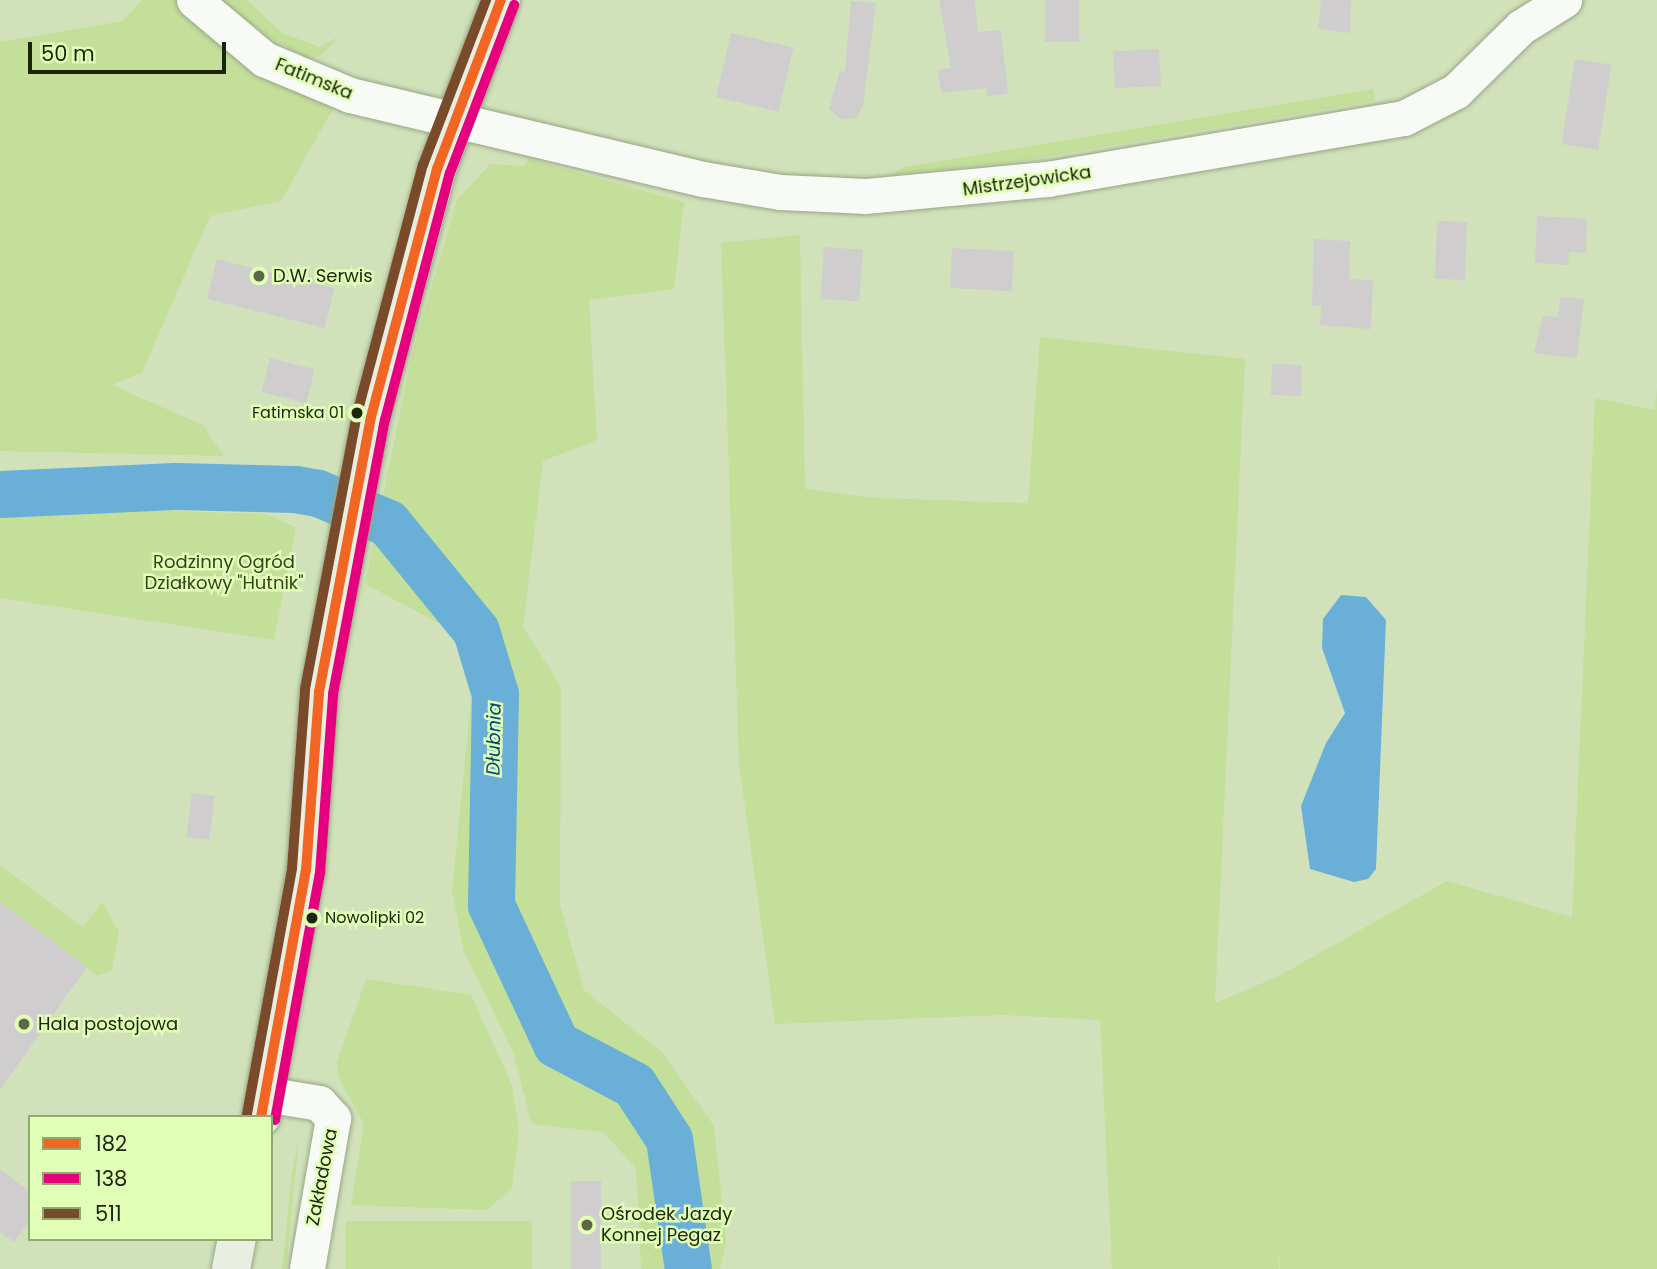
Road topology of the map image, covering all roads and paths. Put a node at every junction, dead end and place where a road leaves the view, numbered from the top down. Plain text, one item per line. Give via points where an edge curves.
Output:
1 (194, 0) edge
2 (501, 0) edge
3 (1564, 0) edge
4 (453, 121) junction
5 (263, 1105) edge
6 (237, 1241) edge
7 (232, 1269) edge
8 (307, 1269) edge

1 - 4 street, Fatimska via 232,37 291,74 350,96
2 - 4 main road
3 - 4 street, Mistrzejowicka via 1521,27 1456,91 1404,118 955,191 866,196 780,192 649,168
4 - 5 main road via 398,299 344,557 319,692 306,870
5 - 8 street, Zakładowa via 319,1103 333,1118
6 - 7 main road

